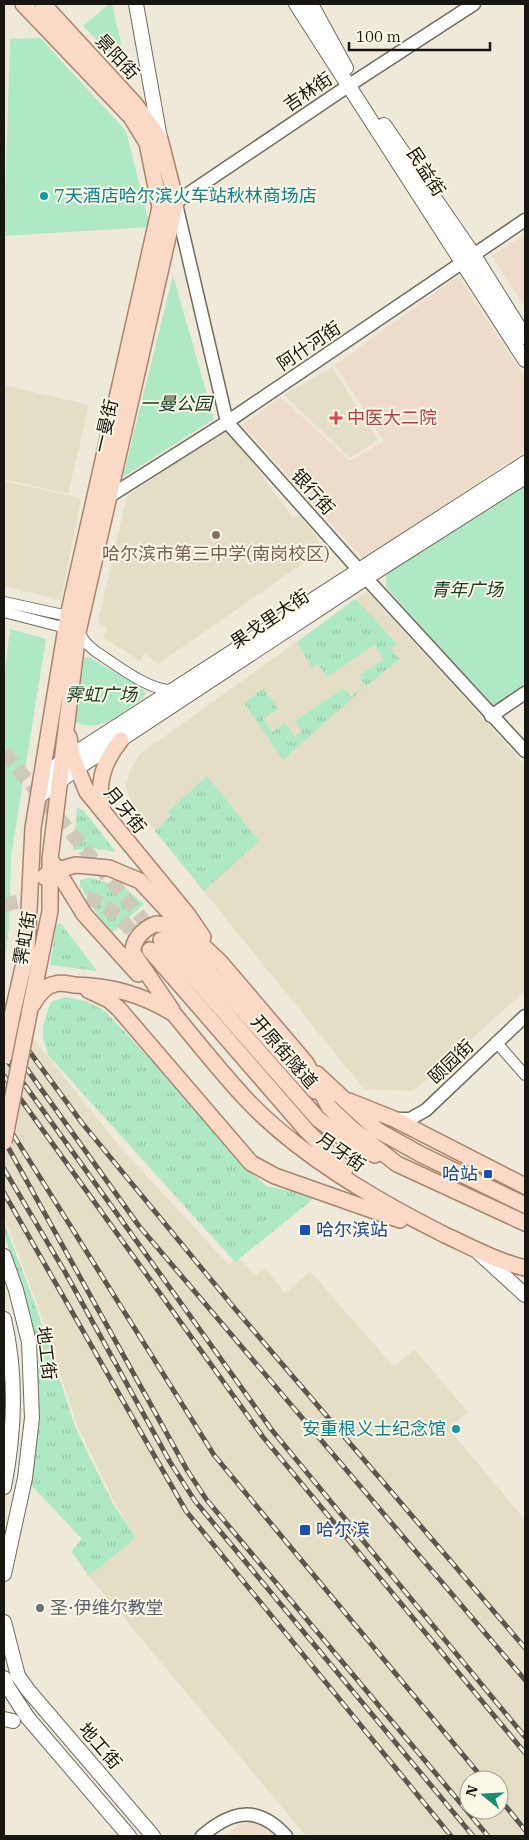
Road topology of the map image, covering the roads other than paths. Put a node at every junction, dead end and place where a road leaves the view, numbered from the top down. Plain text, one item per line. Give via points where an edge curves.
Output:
1 (136, 4) edge
2 (296, 4) edge
3 (311, 4) edge
4 (474, 4) edge
5 (35, 6) edge
6 (351, 84) junction
7 (131, 117) joint
8 (160, 139) junction
9 (176, 202) junction
10 (160, 207) junction
11 (525, 220) edge
12 (473, 254) junction
13 (463, 264) junction
14 (525, 337) edge
15 (525, 360) edge
16 (227, 422) junction
17 (525, 463) edge
18 (525, 477) edge
19 (110, 496) junction
20 (362, 574) junction
21 (4, 602) edge
22 (4, 612) edge
23 (71, 625) junction
24 (174, 690) junction
25 (525, 693) edge
26 (491, 716) junction
27 (121, 740) junction
28 (525, 750) edge
29 (69, 762) junction
30 (41, 778) junction
31 (59, 781) junction
32 (38, 797) junction
33 (104, 813) junction
34 (33, 828) junction
35 (52, 867) junction
36 (30, 908) junction
37 (221, 963) junction
38 (68, 984) junction
39 (174, 1014) junction
40 (525, 1016) edge
41 (28, 1018) junction
42 (496, 1042) junction
43 (4, 1056) edge
44 (525, 1075) edge
45 (335, 1102) junction
46 (394, 1119) junction
47 (4, 1142) edge
48 (397, 1164) junction
49 (525, 1186) edge
50 (368, 1194) junction
51 (525, 1204) edge
52 (525, 1223) edge
53 (427, 1226) junction
54 (477, 1250) junction
55 (4, 1256) edge
56 (525, 1268) edge
57 (525, 1295) edge
58 (4, 1319) edge
59 (4, 1488) edge
60 (4, 1574) edge
61 (4, 1622) edge
62 (4, 1678) edge
63 (129, 1836) edge
64 (153, 1836) edge
65 (202, 1836) edge
66 (286, 1836) edge

1 - 8 main road, 一曼街
2 - 6 main road, 民益街
3 - 6 main road, 民益街
4 - 6 street, 吉林街
5 - 7 main road, 景阳街
5 - 8 main road, 景阳街 via 135,104
6 - 9 street, 吉林街
6 - 12 main road, 民益街
6 - 13 main road, 民益街
7 - 10 main road, 一曼街 via 147,143
8 - 9 main road, 一曼街
9 - 10 street, 吉林街
9 - 16 street, 银行街
9 - 19 main road, 一曼街
10 - 23 main road, 一曼街
11 - 12 street, 阿什河街
12 - 13 street, 阿什河街
12 - 14 main road, 民益街
13 - 15 main road, 民益街
13 - 16 street, 阿什河街
16 - 19 street, 阿什河街
16 - 20 street, 银行街
17 - 20 main road, 果戈里大街
18 - 20 main road, 果戈里大街
19 - 23 main road, 一曼街
20 - 24 main road, 果戈里大街
20 - 26 street, 银行街
20 - 27 main road, 果戈里大街
21 - 23 street
22 - 23 street
23 - 24 street via 94,651 154,687
23 - 29 main road, 一曼街 via 66,714
23 - 30 main road, 一曼街
24 - 29 main road, 果戈里大街
25 - 26 street
26 - 28 street, 银行街
27 - 29 main road, 果戈里大街
27 - 33 main road via 109,756 101,780
29 - 30 main road, 果戈里大街
29 - 31 main road, 一曼街
29 - 33 main road, 月牙街
30 - 32 main road, 一曼街
31 - 32 main road
31 - 35 main road, 一曼街
32 - 34 main road, 一曼街
33 - 37 main road, 月牙街 via 188,915
34 - 35 main road, 月牙街
34 - 36 main road, 霁虹街
35 - 36 main road via 36,889
35 - 37 main road, 月牙街 via 102,867 140,880
35 - 39 main road, 月牙街 via 84,914
35 - 41 main road, 霁虹街 via 50,911
36 - 43 main road, 霁虹街, bridge via 27,950
37 - 45 main road, 月牙街
38 - 39 main road, 月牙街 via 127,992
38 - 41 main road, 月牙街 via 55,983 44,990
38 - 53 main road via 99,994 119,1008 251,1163 399,1219
39 - 45 main road via 133,953 134,943 156,924 172,931
39 - 50 main road, 月牙街 via 245,1098 278,1129
40 - 42 street, 颐园街
41 - 47 main road, 霁虹街, bridge
42 - 44 street
42 - 46 street, 颐园街 via 426,1110 410,1119
45 - 46 main road
45 - 48 main road, 月牙街 via 352,1130
45 - 51 main road, 月牙街 via 394,1141
46 - 49 main road
48 - 50 main road, 开原街隧道 via 347,1142 318,1119 155,945 307,1131
48 - 52 main road, 月牙街
50 - 53 main road, 月牙街
53 - 54 main road, 月牙街
54 - 56 main road, 月牙街
54 - 57 main road
55 - 60 main road, 地工街 via 29,1342 32,1418 25,1478
58 - 59 main road, 地工街 via 12,1360 14,1406
61 - 64 main road, 地工街 via 18,1676
62 - 63 main road, 地工街 via 6,1686 34,1726
65 - 66 street via 219,1822 238,1815 257,1814 276,1824

